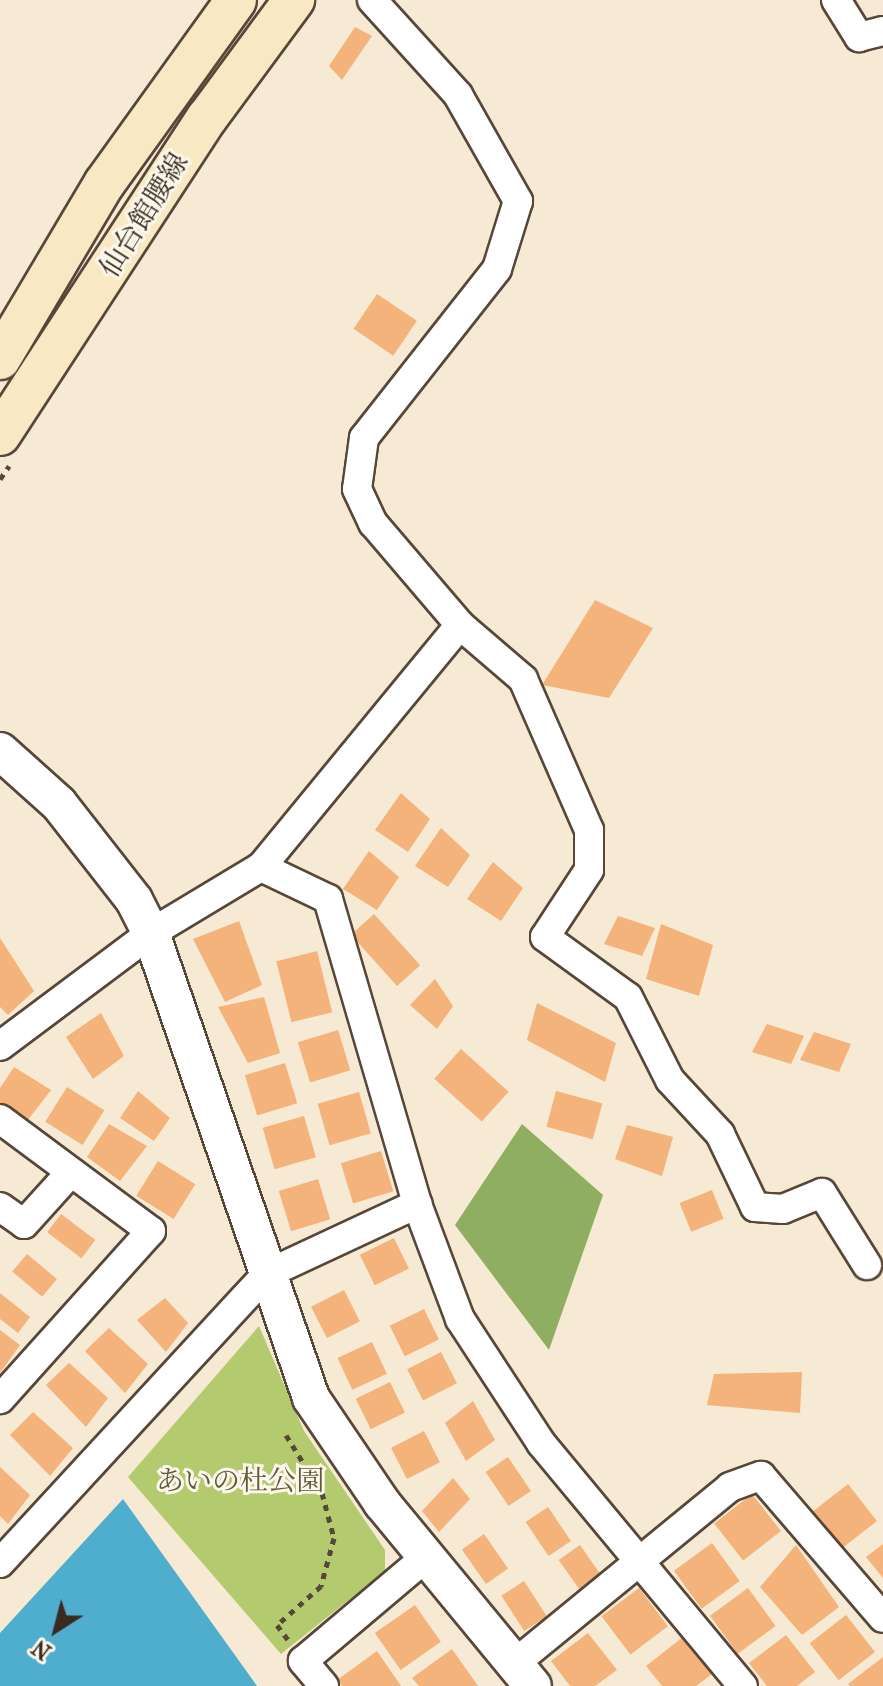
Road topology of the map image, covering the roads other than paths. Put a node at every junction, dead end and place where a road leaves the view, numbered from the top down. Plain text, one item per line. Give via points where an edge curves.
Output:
1 (236, 0) edge
2 (294, 0) edge
3 (372, 0) edge
4 (836, 0) edge
5 (883, 31) edge
6 (0, 359) edge
7 (0, 435) edge
8 (460, 625) junction
9 (0, 751) edge
10 (261, 867) junction
11 (151, 933) junction
12 (0, 1046) edge
13 (0, 1119) edge
14 (71, 1172) junction
15 (417, 1204) junction
16 (0, 1207) edge
17 (867, 1265) dead end
18 (267, 1274) junction
19 (0, 1399) edge
20 (425, 1558) junction
21 (639, 1562) junction
22 (0, 1563) edge
23 (883, 1618) edge
24 (524, 1675) edge
25 (324, 1686) edge
26 (743, 1686) edge

1 - 6 main road, 仙台館腰線 via 104,184
2 - 7 main road, 仙台館腰線 via 207,118
3 - 8 street via 458,95 518,201 497,269 364,438 357,489 373,523
4 - 5 street via 859,37
8 - 10 street
8 - 17 street via 523,679 589,830 589,870 545,937 628,997 670,1080 720,1134 755,1207 783,1209 822,1193
9 - 11 street via 59,804 134,900
10 - 11 street
10 - 15 street via 328,899
11 - 12 street
11 - 18 street
13 - 14 street
14 - 16 street via 24,1224
14 - 19 street via 151,1231
15 - 18 street
15 - 21 street via 460,1319 488,1366
18 - 20 street via 311,1398
18 - 22 street
20 - 24 street
20 - 25 street via 303,1661
21 - 23 street via 730,1487 761,1476
21 - 24 street
21 - 26 street

